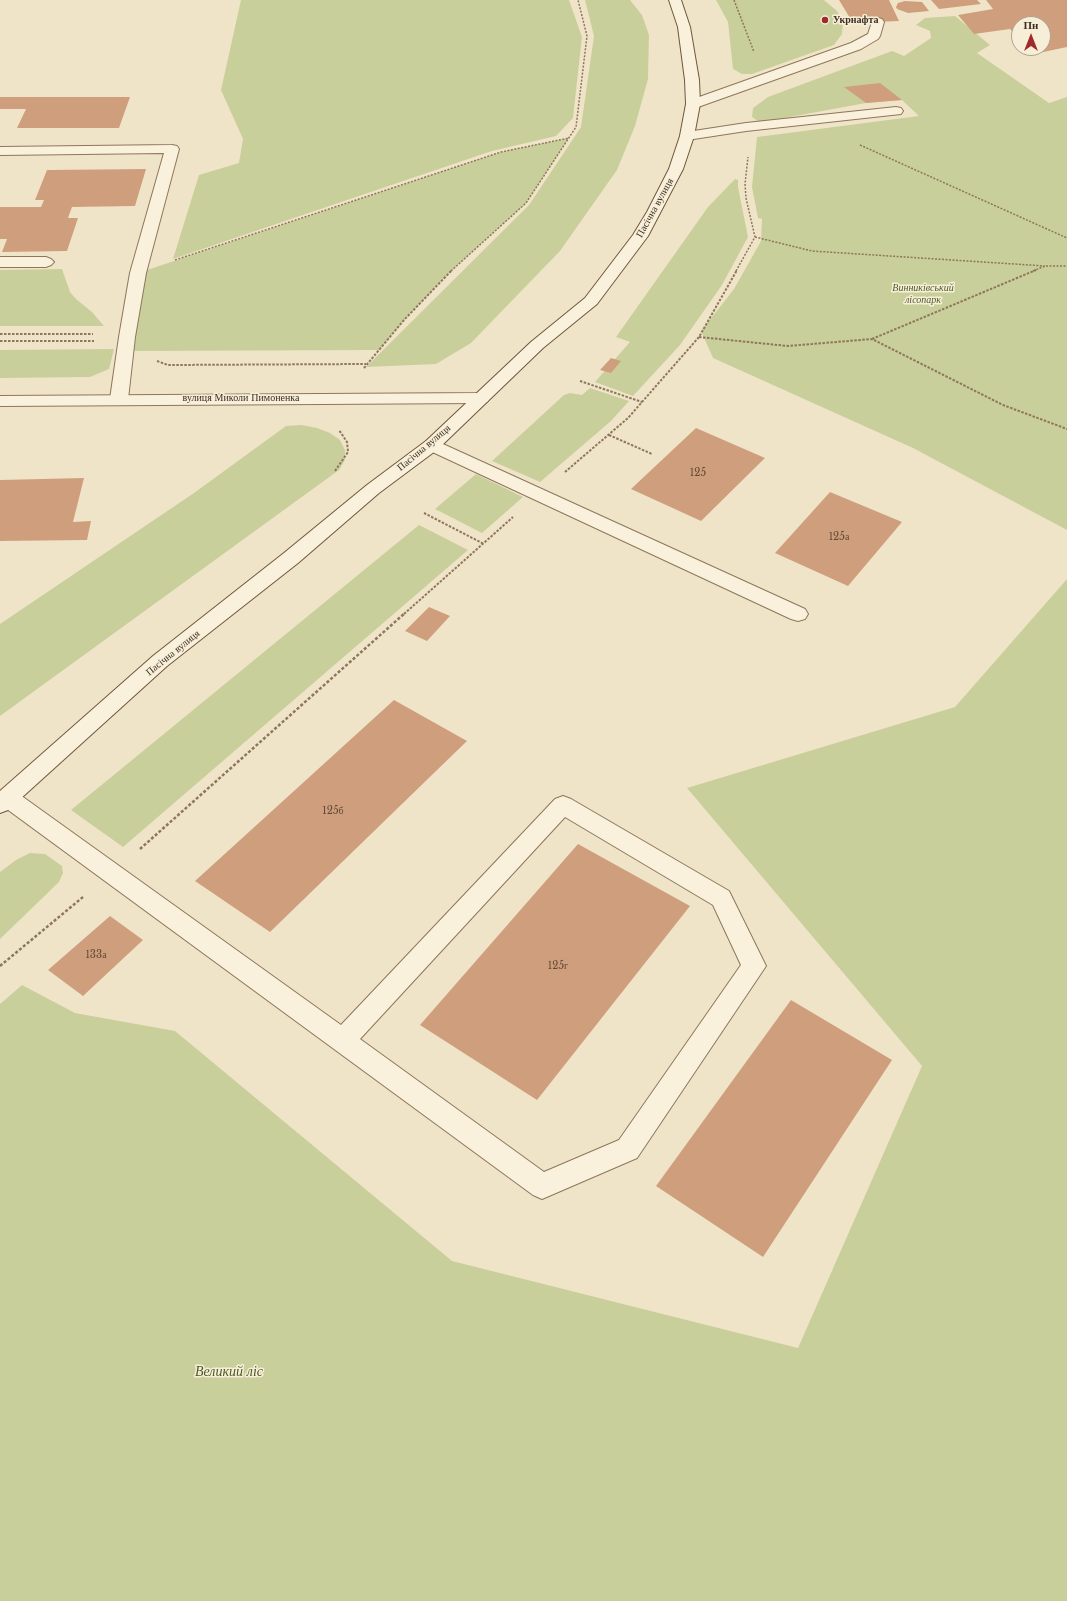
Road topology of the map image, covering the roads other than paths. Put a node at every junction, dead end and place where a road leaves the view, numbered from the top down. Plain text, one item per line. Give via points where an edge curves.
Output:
1 (675, 0) edge
2 (878, 22) dead end
3 (693, 104) junction
4 (896, 111) dead end
5 (686, 136) junction
6 (0, 151) edge
7 (0, 262) edge
8 (46, 262) dead end
9 (481, 398) junction
10 (119, 399) junction
11 (0, 401) edge
12 (432, 444) junction
13 (798, 614) dead end
14 (4, 801) edge
15 (342, 1041) junction

1 - 3 main road, Пасічна вулиця via 689,53
2 - 3 main road via 874,36 856,46
3 - 5 main road, Пасічна вулиця
4 - 5 main road
5 - 9 main road, Пасічна вулиця via 676,169 654,212 640,236 591,301 537,345
6 - 10 main road via 172,149 138,273
7 - 8 main road
9 - 10 main road, вулиця Миколи Пимоненка
9 - 12 main road, Пасічна вулиця
10 - 11 main road, вулиця Миколи Пимоненка
12 - 13 main road
12 - 14 main road, Пасічна вулиця via 160,661
14 - 15 main road via 112,874
15 - 15 main road via 542,1186 628,1149 754,966 722,898 563,805

